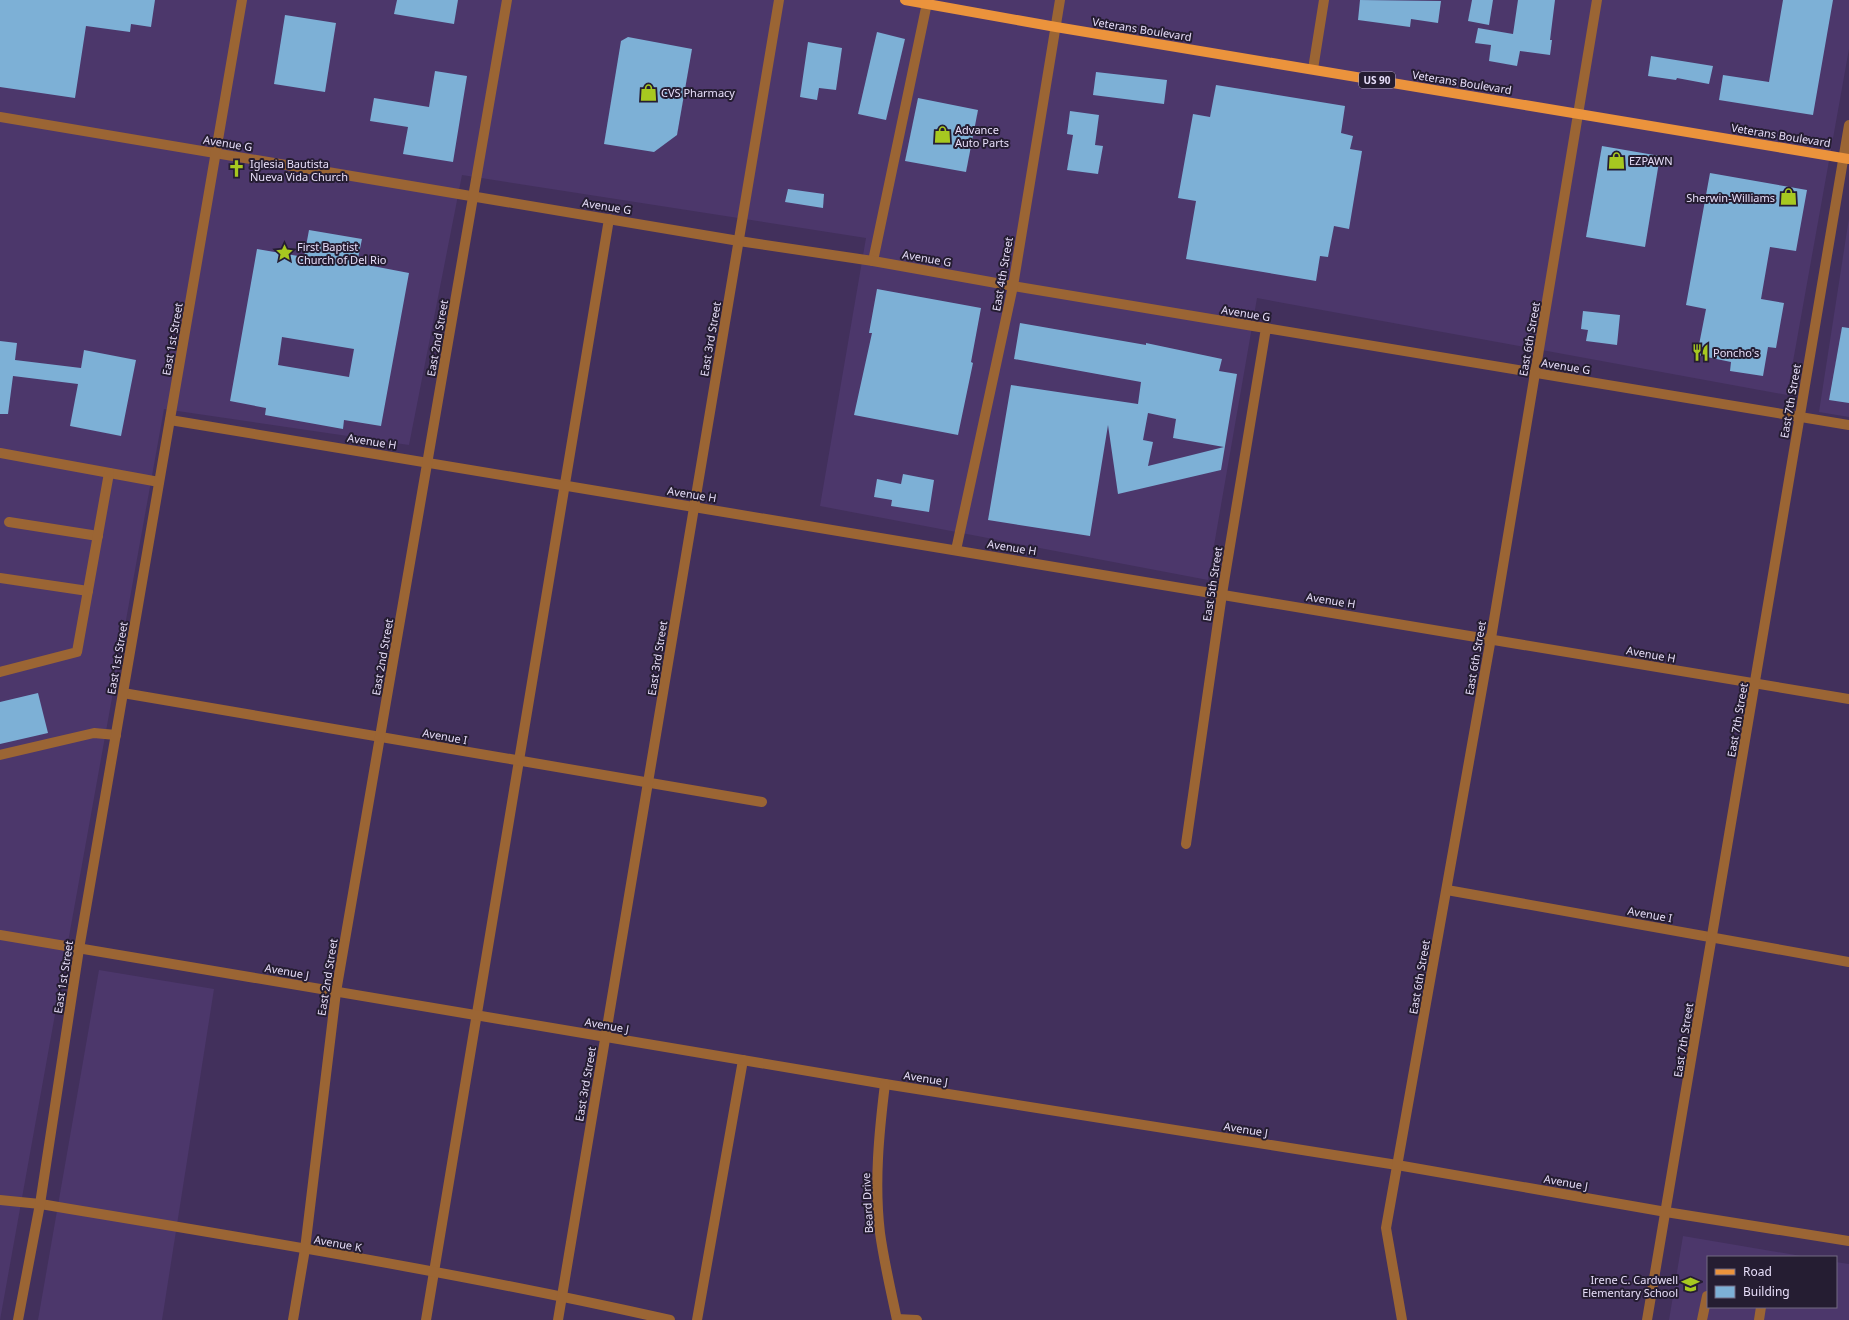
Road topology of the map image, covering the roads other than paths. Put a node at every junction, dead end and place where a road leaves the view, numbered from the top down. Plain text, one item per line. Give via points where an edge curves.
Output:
1 (242, 0) edge
2 (507, 0) edge
3 (779, 0) edge
4 (905, 0) edge
5 (1060, 0) edge
6 (1324, 0) edge
7 (1598, 0) edge
8 (927, 3) junction
9 (1056, 27) junction
10 (1312, 69) junction
11 (1578, 114) junction
12 (0, 117) edge
13 (1849, 125) edge
14 (216, 153) junction
15 (1846, 158) edge
16 (473, 196) junction
17 (608, 219) junction
18 (739, 241) junction
19 (873, 261) junction
20 (1013, 286) junction
21 (1266, 328) junction
22 (1535, 373) junction
23 (1800, 417) junction
24 (170, 420) junction
25 (1849, 425) edge
26 (0, 453) edge
27 (427, 462) junction
28 (109, 473) junction
29 (160, 482) junction
30 (565, 485) junction
31 (694, 506) junction
32 (9, 522) dead end
33 (98, 536) junction
34 (956, 550) junction
35 (0, 578) edge
36 (88, 591) junction
37 (1222, 594) junction
38 (1491, 638) junction
39 (0, 672) edge
40 (1755, 684) junction
41 (123, 693) junction
42 (1849, 699) edge
43 (116, 735) junction
44 (380, 737) junction
45 (0, 755) edge
46 (519, 761) junction
47 (648, 782) junction
48 (762, 802) dead end
49 (1186, 844) dead end
50 (1447, 890) junction
51 (0, 935) edge
52 (1712, 937) junction
53 (79, 949) junction
54 (1849, 962) edge
55 (336, 992) junction
56 (475, 1015) junction
57 (605, 1037) junction
58 (743, 1060) junction
59 (885, 1084) junction
60 (1397, 1165) junction
61 (0, 1200) edge
62 (40, 1204) junction
63 (1666, 1212) junction
64 (1849, 1241) edge
65 (304, 1248) junction
66 (433, 1272) junction
67 (561, 1296) junction
68 (1707, 1296) edge
69 (1762, 1308) edge
70 (18, 1320) edge
71 (293, 1320) edge
72 (426, 1320) edge
73 (558, 1320) edge
74 (670, 1320) edge
75 (697, 1320) edge
76 (897, 1320) edge
77 (917, 1320) edge
78 (1402, 1320) edge
79 (1647, 1320) edge
80 (1702, 1320) edge
81 (1759, 1320) edge

1 - 14 street, East 1st Street
2 - 16 street, East 2nd Street
3 - 18 street, East 3rd Street
4 - 8 main road, Veterans Boulevard / US 90
5 - 9 street, East 4th Street
6 - 10 street
7 - 11 street, East 6th Street
8 - 9 main road, Veterans Boulevard / US 90
8 - 19 street
9 - 10 main road, Veterans Boulevard / US 90
9 - 20 street, East 4th Street
10 - 11 main road, Veterans Boulevard / US 90
11 - 15 main road, Veterans Boulevard / US 90
11 - 22 street, East 6th Street
12 - 14 street, Avenue G
13 - 15 street, East 7th Street
14 - 16 street, Avenue G
14 - 24 street, East 1st Street
15 - 23 street, East 7th Street
16 - 17 street, Avenue G
16 - 27 street, East 2nd Street
17 - 18 street, Avenue G
17 - 30 street
18 - 19 street, Avenue G
18 - 31 street, East 3rd Street
19 - 20 street, Avenue G
20 - 21 street, Avenue G
20 - 34 street, East 4th Street
21 - 22 street, Avenue G
21 - 37 street, East 5th Street
22 - 23 street, Avenue G
22 - 38 street, East 6th Street
23 - 25 street, Avenue G
23 - 40 street, East 7th Street
24 - 27 street, Avenue H
24 - 29 street, East 1st Street
26 - 28 street
27 - 30 street, Avenue H
27 - 44 street, East 2nd Street
28 - 29 street
28 - 33 street
29 - 41 street, East 1st Street
30 - 31 street, Avenue H
30 - 46 street
31 - 34 street, Avenue H
31 - 47 street, East 3rd Street
32 - 33 street
33 - 36 street
34 - 37 street, Avenue H
35 - 36 street
36 - 39 street via 77,652
37 - 38 street, Avenue H
37 - 49 street, East 5th Street
38 - 40 street, Avenue H
38 - 50 street, East 6th Street
40 - 42 street, Avenue H
40 - 52 street, East 7th Street
41 - 43 street, East 1st Street
41 - 44 street, Avenue I
43 - 45 street via 94,733
43 - 53 street, East 1st Street
44 - 46 street, Avenue I
44 - 55 street, East 2nd Street
46 - 47 street, Avenue I
46 - 56 street
47 - 48 street, Avenue I
47 - 57 street, East 3rd Street
50 - 52 street, Avenue I
50 - 60 street, East 6th Street
51 - 53 street, Avenue J
52 - 54 street, Avenue I
52 - 63 street, East 7th Street
53 - 55 street, Avenue J
53 - 62 street, East 1st Street
55 - 56 street, Avenue J
55 - 65 street, East 2nd Street
56 - 57 street, Avenue J
56 - 66 street
57 - 58 street, Avenue J
57 - 67 street, East 3rd Street
58 - 59 street, Avenue J
58 - 75 street
59 - 60 street, Avenue J
59 - 76 street, Beard Drive via 877,1182 880,1233
60 - 63 street, Avenue J
60 - 78 street, East 6th Street via 1386,1228
61 - 62 street, Avenue K
62 - 65 street, Avenue K
62 - 70 street, East 1st Street
63 - 64 street, Avenue J
63 - 79 street, East 7th Street
65 - 66 street, Avenue K
65 - 71 street, East 2nd Street
66 - 67 street, Avenue K
66 - 72 street
67 - 73 street, East 3rd Street
67 - 74 street, Avenue K
68 - 80 street
69 - 81 street
76 - 77 street

